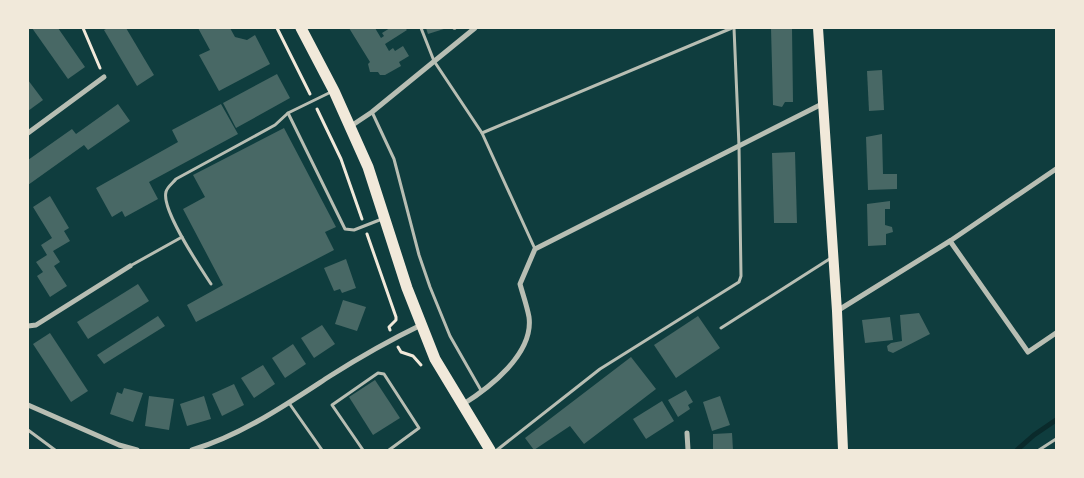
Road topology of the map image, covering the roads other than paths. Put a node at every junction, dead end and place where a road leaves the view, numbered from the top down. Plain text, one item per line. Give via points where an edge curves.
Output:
1 (301, 28) edge
2 (421, 28) edge
3 (475, 28) edge
4 (733, 28) edge
5 (818, 28) edge
6 (434, 61) junction
7 (104, 77) road end
8 (334, 91) junction
9 (822, 104) junction
10 (372, 112) junction
11 (288, 113) junction
12 (350, 126) junction
13 (482, 132) junction
14 (28, 133) edge
15 (739, 146) junction
16 (1056, 168) edge
17 (385, 218) junction
18 (182, 237) junction
19 (950, 241) junction
20 (535, 249) junction
21 (833, 257) junction
22 (130, 266) joint
23 (211, 284) dead end
24 (837, 312) junction
25 (421, 325) junction
26 (28, 326) edge
27 (721, 328) dead end
28 (1056, 333) edge
29 (482, 392) junction
30 (289, 404) junction
31 (28, 405) edge
32 (462, 406) junction
33 (28, 430) edge
34 (687, 433) dead end
35 (1056, 439) edge
36 (55, 450) edge
37 (137, 450) edge
38 (192, 450) edge
39 (322, 450) edge
40 (363, 450) edge
41 (389, 450) edge
42 (490, 450) edge
43 (497, 450) edge
44 (688, 450) edge
45 (843, 450) edge
46 (1039, 450) edge

1 - 8 highway
2 - 6 lane
3 - 6 street
4 - 13 lane
4 - 15 lane
5 - 9 main road
6 - 10 street
6 - 13 lane
7 - 14 street
8 - 11 lane
8 - 12 highway
9 - 15 street
9 - 21 main road
10 - 12 street
10 - 29 lane via 394,159 430,287 450,336
11 - 17 lane via 345,229 354,230
11 - 18 lane via 275,126 176,179 166,191 166,202
12 - 17 highway
13 - 20 lane
15 - 20 street
15 - 43 lane via 739,282 600,369
16 - 19 street
17 - 25 highway
18 - 22 lane
18 - 23 lane
19 - 24 street
19 - 28 street via 1028,352
20 - 29 street via 520,284 529,318 524,343 515,360
21 - 24 main road
21 - 27 lane
22 - 26 street via 36,325
24 - 45 main road
25 - 30 street via 384,343
25 - 32 highway via 435,359
29 - 32 street
30 - 38 street via 209,446
30 - 39 lane
31 - 37 street
32 - 42 highway
33 - 36 lane
34 - 44 street
35 - 46 lane
40 - 41 lane via 332,405 378,373 384,374 419,428

